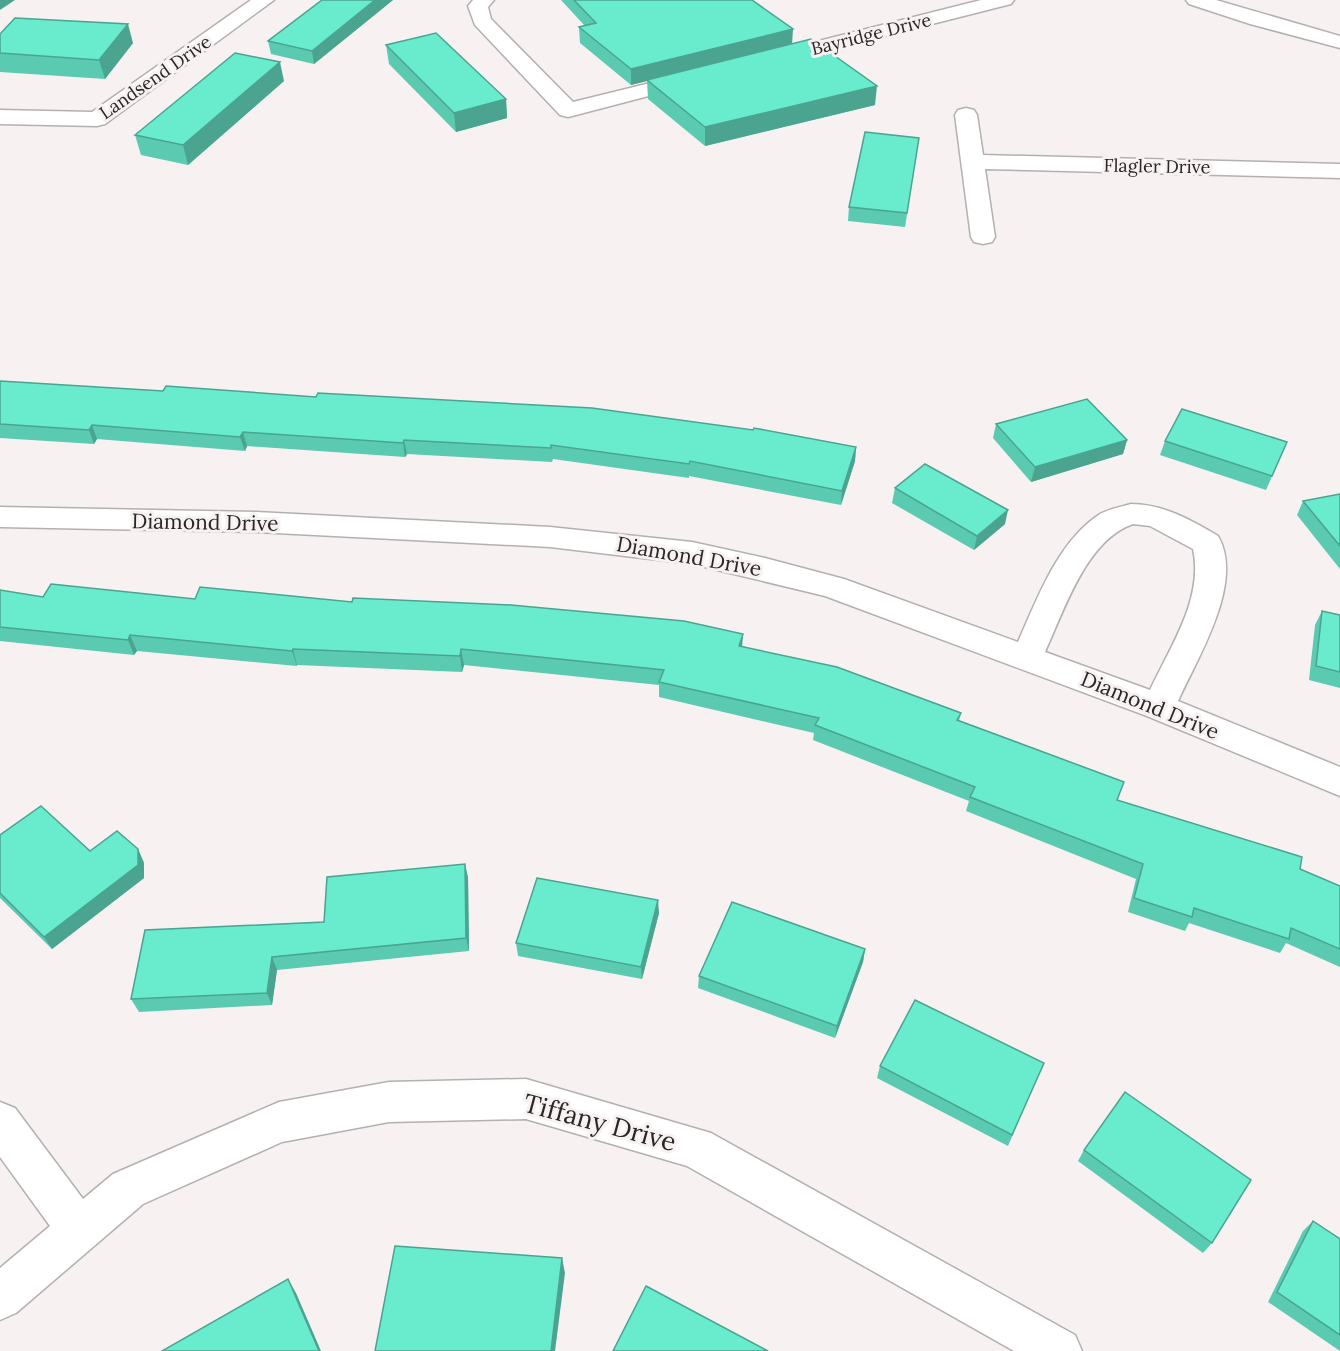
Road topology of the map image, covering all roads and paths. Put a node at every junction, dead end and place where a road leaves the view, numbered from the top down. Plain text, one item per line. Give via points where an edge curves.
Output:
1 (264, 0) edge
2 (484, 0) edge
3 (1004, 0) edge
4 (1196, 0) edge
5 (1340, 42) edge
6 (763, 61) edge
7 (705, 75) edge
8 (966, 115) dead end
9 (0, 117) edge
10 (973, 162) junction
11 (1340, 171) edge
12 (983, 237) dead end
13 (0, 517) edge
14 (1028, 657) junction
15 (1159, 707) junction
16 (1340, 782) edge
17 (0, 1122) edge
18 (79, 1230) junction
19 (0, 1297) edge
20 (1059, 1351) edge

1 - 9 street, Landsend Drive via 97,119
2 - 7 street via 478,6 482,21 568,110
3 - 6 street, Bayridge Drive
4 - 5 street
8 - 10 street
10 - 11 street, Flagler Drive
10 - 12 street
13 - 14 street, Diamond Drive via 256,522 550,537 692,553 833,587
14 - 15 street, Diamond Drive
14 - 15 street via 1085,543 1108,522 1132,514 1165,520 1207,543 1212,564 1208,599
15 - 16 street, Diamond Drive
17 - 18 street
18 - 19 street, Tiffany Drive
18 - 20 street, Tiffany Drive via 128,1188 279,1122 389,1102 526,1099 696,1148

